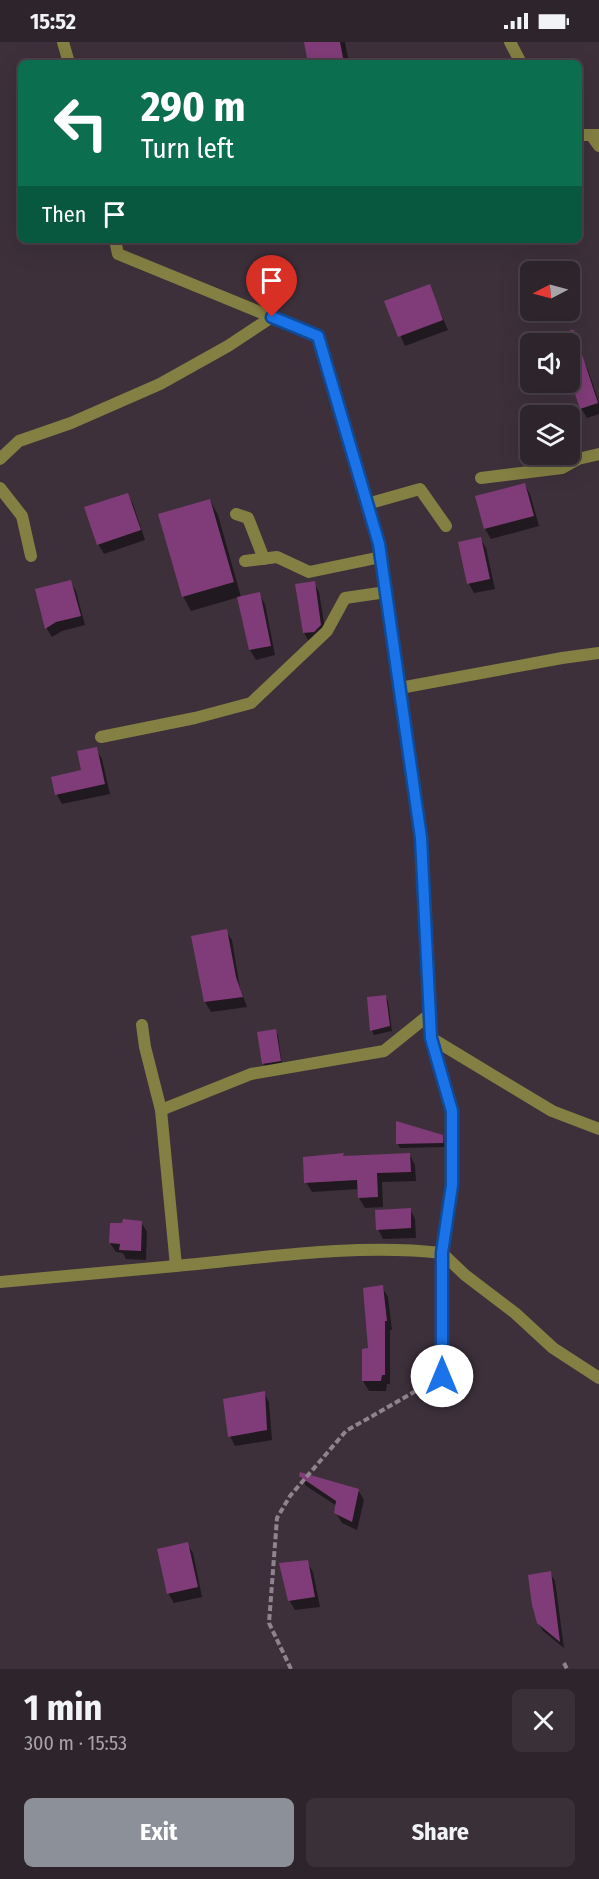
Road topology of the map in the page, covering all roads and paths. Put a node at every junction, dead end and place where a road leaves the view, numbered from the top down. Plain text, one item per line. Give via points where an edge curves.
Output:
1 (63, 42) edge
2 (510, 42) edge
3 (68, 60) edge
4 (519, 60) edge
5 (590, 135) edge
6 (599, 146) edge
7 (116, 243) edge
8 (272, 317) junction
9 (599, 454) edge
10 (0, 459) edge
11 (481, 478) dead end
12 (0, 488) edge
13 (367, 504) junction
14 (236, 514) dead end
15 (446, 526) dead end
16 (31, 556) dead end
17 (381, 556) junction
18 (264, 559) junction
19 (245, 561) dead end
20 (386, 591) junction
21 (599, 653) edge
22 (400, 688) junction
23 (102, 737) dead end
24 (430, 1014) junction
25 (142, 1025) dead end
26 (431, 1038) junction
27 (160, 1110) junction
28 (599, 1128) edge
29 (442, 1253) junction
30 (176, 1266) junction
31 (0, 1282) edge
32 (442, 1376) joint
33 (599, 1378) edge
34 (564, 1663) dead end
35 (291, 1669) edge
36 (567, 1669) edge

1 - 3 street
2 - 4 street
5 - 6 street
7 - 8 street via 118,254
8 - 10 street via 160,384 19,441
8 - 13 street via 318,336
9 - 11 street via 562,468
12 - 16 street via 22,516
13 - 15 street via 420,489
13 - 17 street
14 - 18 street via 248,518
17 - 18 street via 309,572 277,557
17 - 20 street
18 - 19 street
20 - 22 street
20 - 23 street via 345,598 327,631 251,703
21 - 22 street
22 - 24 street via 421,838
24 - 26 street
24 - 27 street via 384,1051 251,1074
25 - 27 street
26 - 28 street via 552,1111
26 - 29 street via 452,1111 452,1185
27 - 30 street
29 - 30 street via 407,1249 358,1251
29 - 32 street
29 - 33 street via 553,1348
30 - 31 street
32 - 35 path via 346,1431 290,1496 277,1518 269,1623
34 - 36 path

